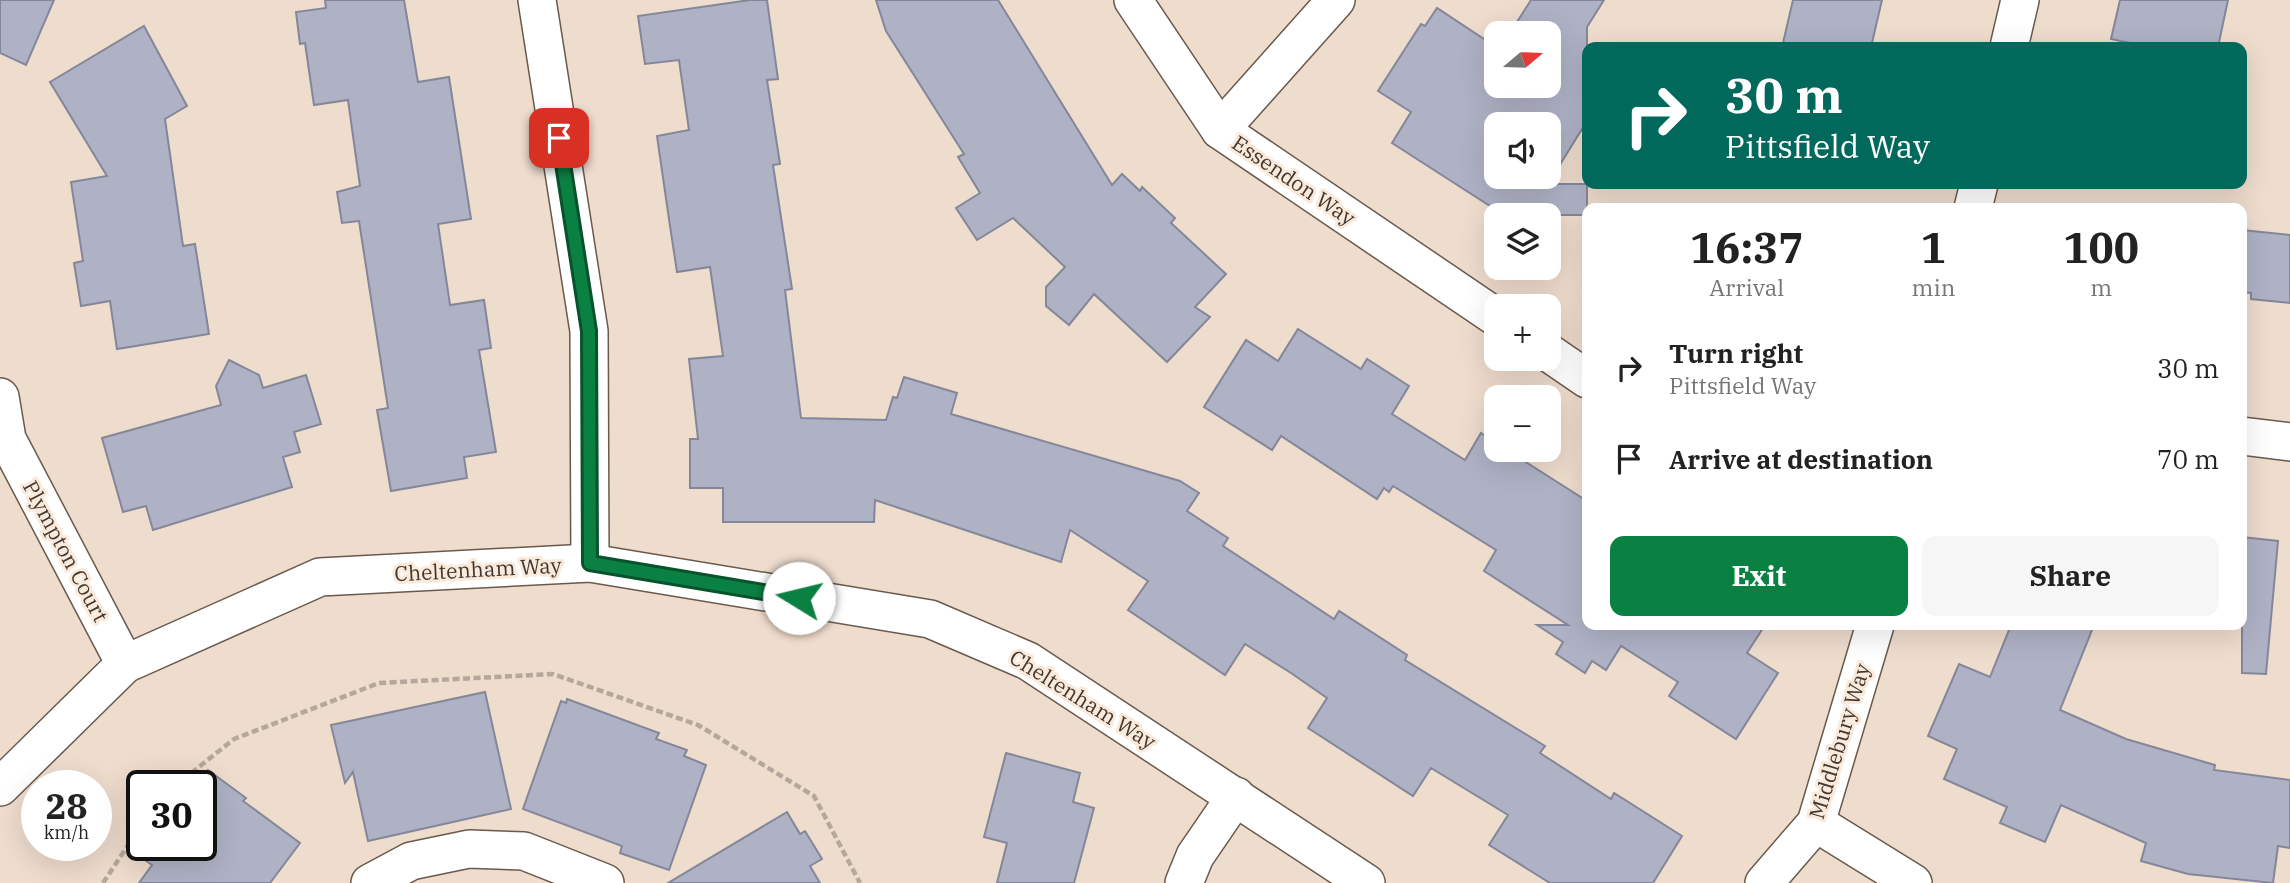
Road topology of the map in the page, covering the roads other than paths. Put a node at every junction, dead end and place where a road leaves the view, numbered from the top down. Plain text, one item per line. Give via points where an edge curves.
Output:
1 (537, 0) edge
2 (1133, 0) edge
3 (1336, 0) edge
4 (2020, 0) edge
5 (2010, 42) edge
6 (1220, 130) junction
7 (1484, 309) edge
8 (1561, 361) edge
9 (1582, 376) edge
10 (0, 397) edge
11 (2247, 437) edge
12 (2290, 442) edge
13 (590, 563) junction
14 (1874, 630) edge
15 (125, 664) junction
16 (0, 787) edge
17 (1236, 796) junction
18 (1816, 823) junction
19 (370, 883) edge
20 (606, 883) edge
21 (1184, 883) edge
22 (1366, 883) edge
23 (1764, 883) edge
24 (1913, 883) edge

1 - 13 street via 589,331
2 - 6 street, Essendon Way
3 - 6 street
4 - 5 street
6 - 7 street, Essendon Way
8 - 9 street
10 - 15 street, Plympton Court via 7,439
11 - 12 street
13 - 15 street, Cheltenham Way via 320,577
13 - 17 street, Cheltenham Way via 930,619 1028,660
14 - 18 street, Middlebury Way
15 - 16 street, Cheltenham Way
17 - 21 street via 1195,856
17 - 22 street, Cheltenham Way
18 - 23 street, Middlebury Way
18 - 24 street
19 - 20 street via 411,861 468,849 524,851

